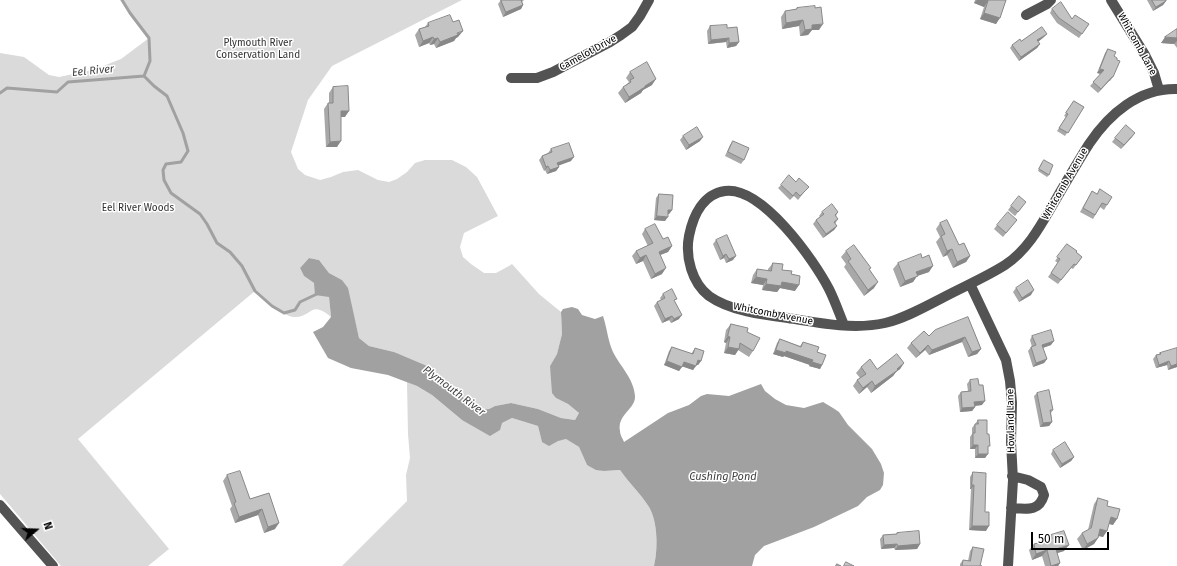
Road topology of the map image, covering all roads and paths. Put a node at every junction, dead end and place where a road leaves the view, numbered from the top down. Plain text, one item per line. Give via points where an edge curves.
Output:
1 (649, 0) edge
2 (1051, 0) edge
3 (1112, 0) edge
4 (1026, 15) dead end
5 (511, 78) dead end
6 (1177, 89) edge
7 (1159, 90) junction
8 (970, 284) junction
9 (844, 325) junction
10 (1012, 476) junction
11 (0, 505) edge
12 (1012, 508) junction
13 (53, 566) edge
14 (1008, 566) edge

1 - 5 street, Camelot Drive via 632,26 610,42 537,78
2 - 4 street
3 - 7 street, Whitcomb Lane via 1145,55
6 - 7 street, Whitcomb Avenue
7 - 8 street, Whitcomb Avenue via 1135,99 1108,119 1088,144 1035,235 1022,251 1006,265
8 - 9 street, Whitcomb Avenue via 892,321 882,324
8 - 10 street, Howland Lane via 1006,360 1012,403
9 - 9 street, Whitcomb Avenue via 769,316 722,304 708,296 693,273 687,249 693,220 702,204 710,196 730,190 747,195 763,207 790,232 815,266 829,289
10 - 12 street, Howland Lane
10 - 12 street via 1041,487 1044,495 1042,503 1032,509
11 - 13 street
12 - 14 street, Howland Lane

